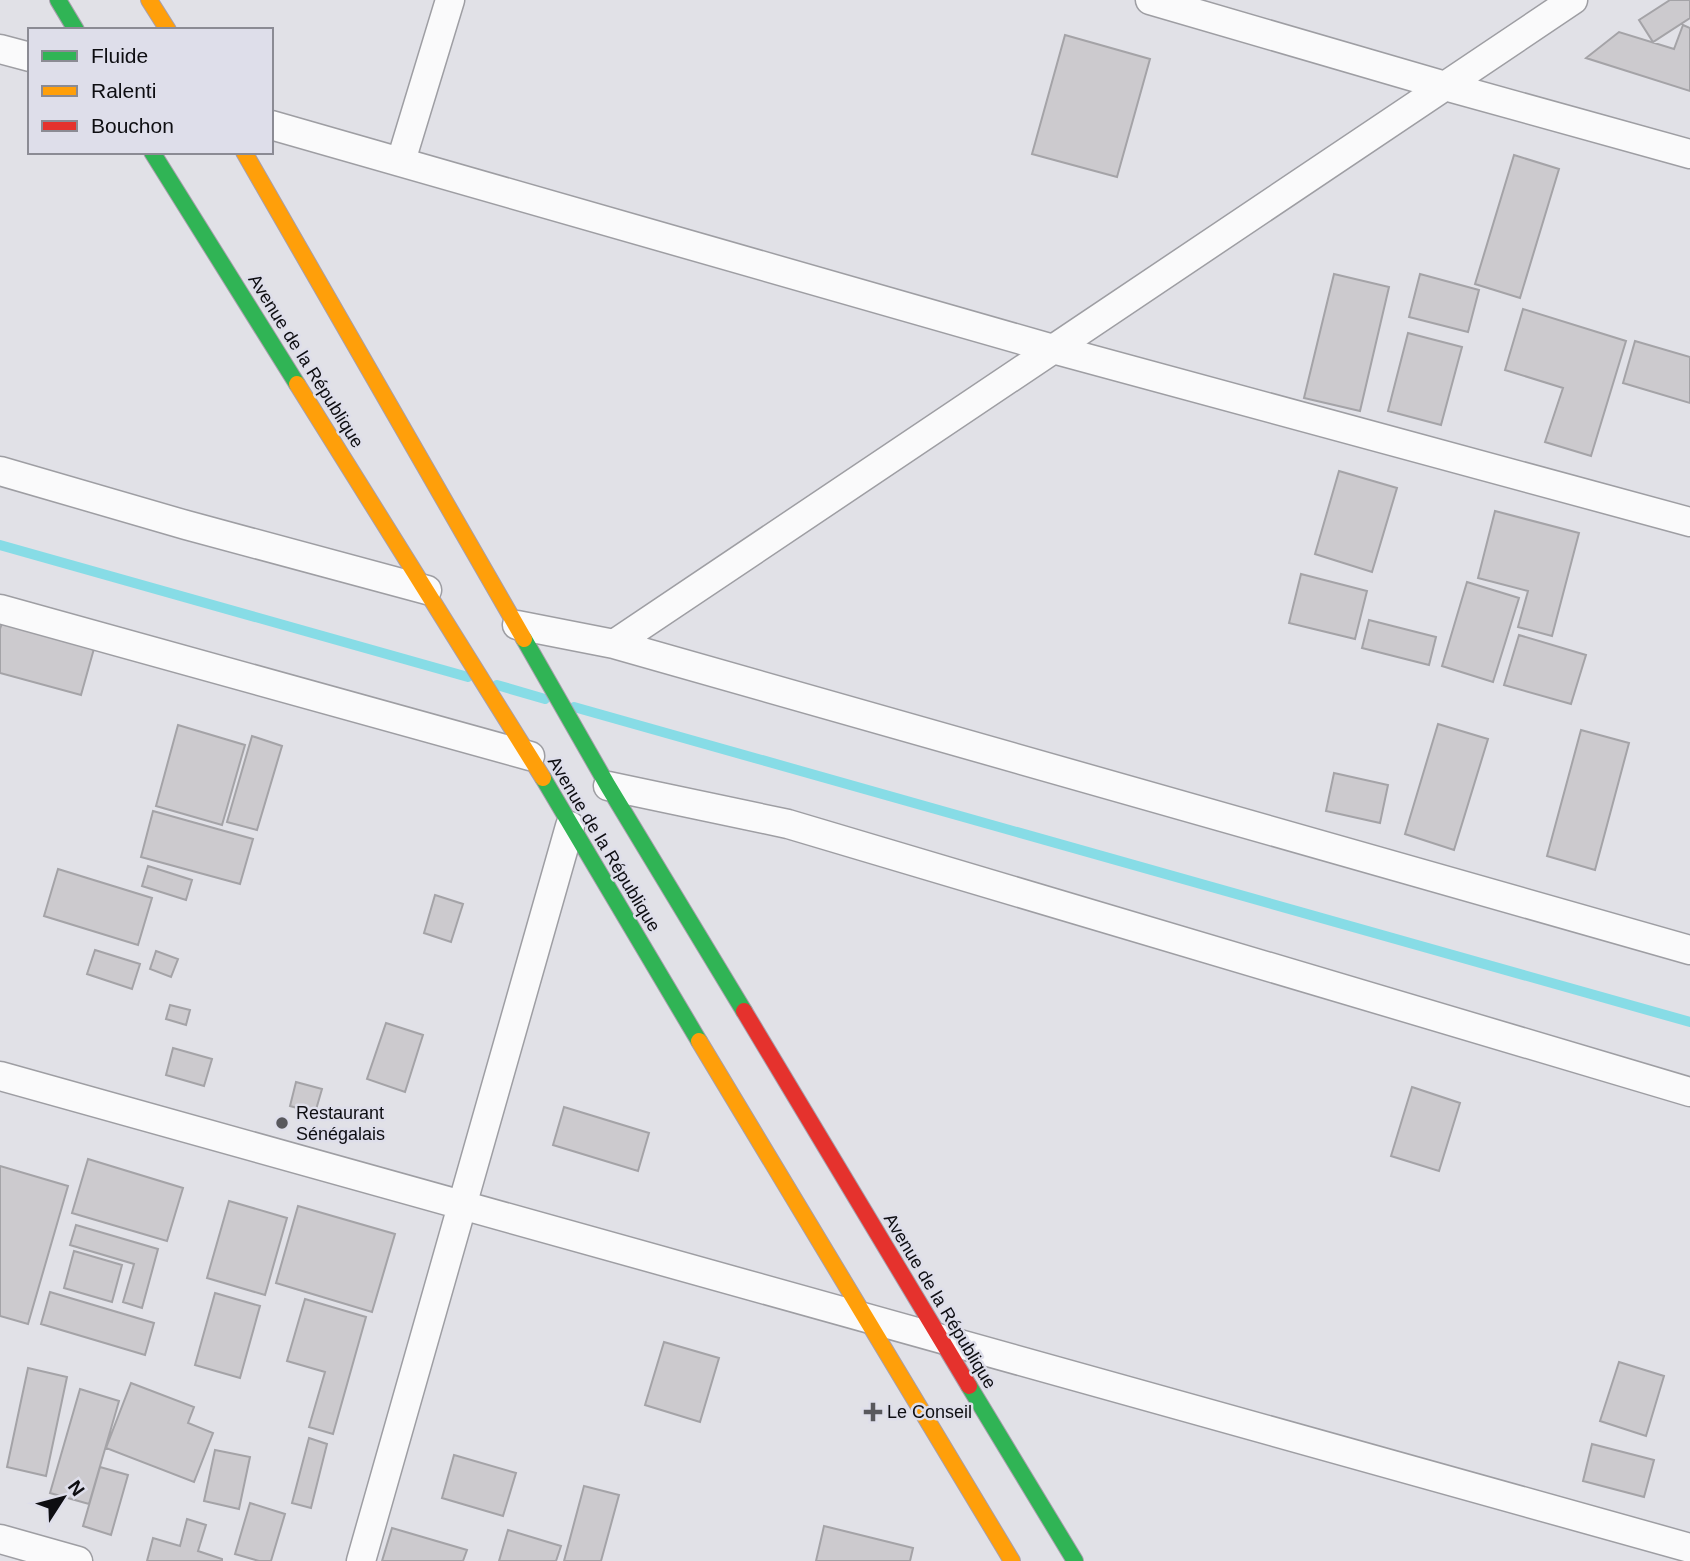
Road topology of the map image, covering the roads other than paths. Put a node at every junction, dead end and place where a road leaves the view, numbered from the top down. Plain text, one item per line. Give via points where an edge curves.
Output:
1 (58, 0) edge
2 (149, 0) edge
3 (450, 0) edge
4 (1150, 0) edge
5 (1573, 0) edge
6 (75, 28) edge
7 (167, 28) edge
8 (0, 49) edge
9 (28, 56) edge
10 (1445, 86) junction
11 (273, 126) edge
12 (153, 154) edge
13 (245, 154) edge
14 (1690, 154) edge
15 (401, 161) junction
16 (1054, 349) junction
17 (0, 471) edge
18 (1690, 522) edge
19 (427, 590) junction
20 (0, 609) edge
21 (517, 625) junction
22 (614, 643) junction
23 (530, 756) junction
24 (608, 786) junction
25 (570, 826) junction
26 (1690, 950) edge
27 (0, 1076) edge
28 (1690, 1092) edge
29 (462, 1206) junction
30 (866, 1319) junction
31 (940, 1340) junction
32 (0, 1539) edge
33 (1687, 1547) edge
34 (78, 1561) edge
35 (361, 1561) edge
36 (1012, 1561) edge
37 (1075, 1561) edge

1 - 6 main road
2 - 7 main road
3 - 15 street
4 - 10 street
5 - 10 street
8 - 9 street
10 - 14 street
10 - 16 street
11 - 15 street
12 - 19 main road, Avenue de la République
13 - 21 main road, Avenue de la République
15 - 16 street
16 - 18 street
16 - 22 street
17 - 19 street
19 - 23 main road, Avenue de la République
20 - 23 street
21 - 22 street
21 - 24 main road, Avenue de la République
22 - 26 street
23 - 25 main road, Avenue de la République
24 - 28 street via 789,824
24 - 31 main road, Avenue de la République
25 - 29 street
25 - 30 main road, Avenue de la République
27 - 29 street
29 - 30 street
29 - 35 street
30 - 31 street
30 - 36 main road, Avenue de la République
31 - 33 street
31 - 37 main road, Avenue de la République
32 - 34 street

